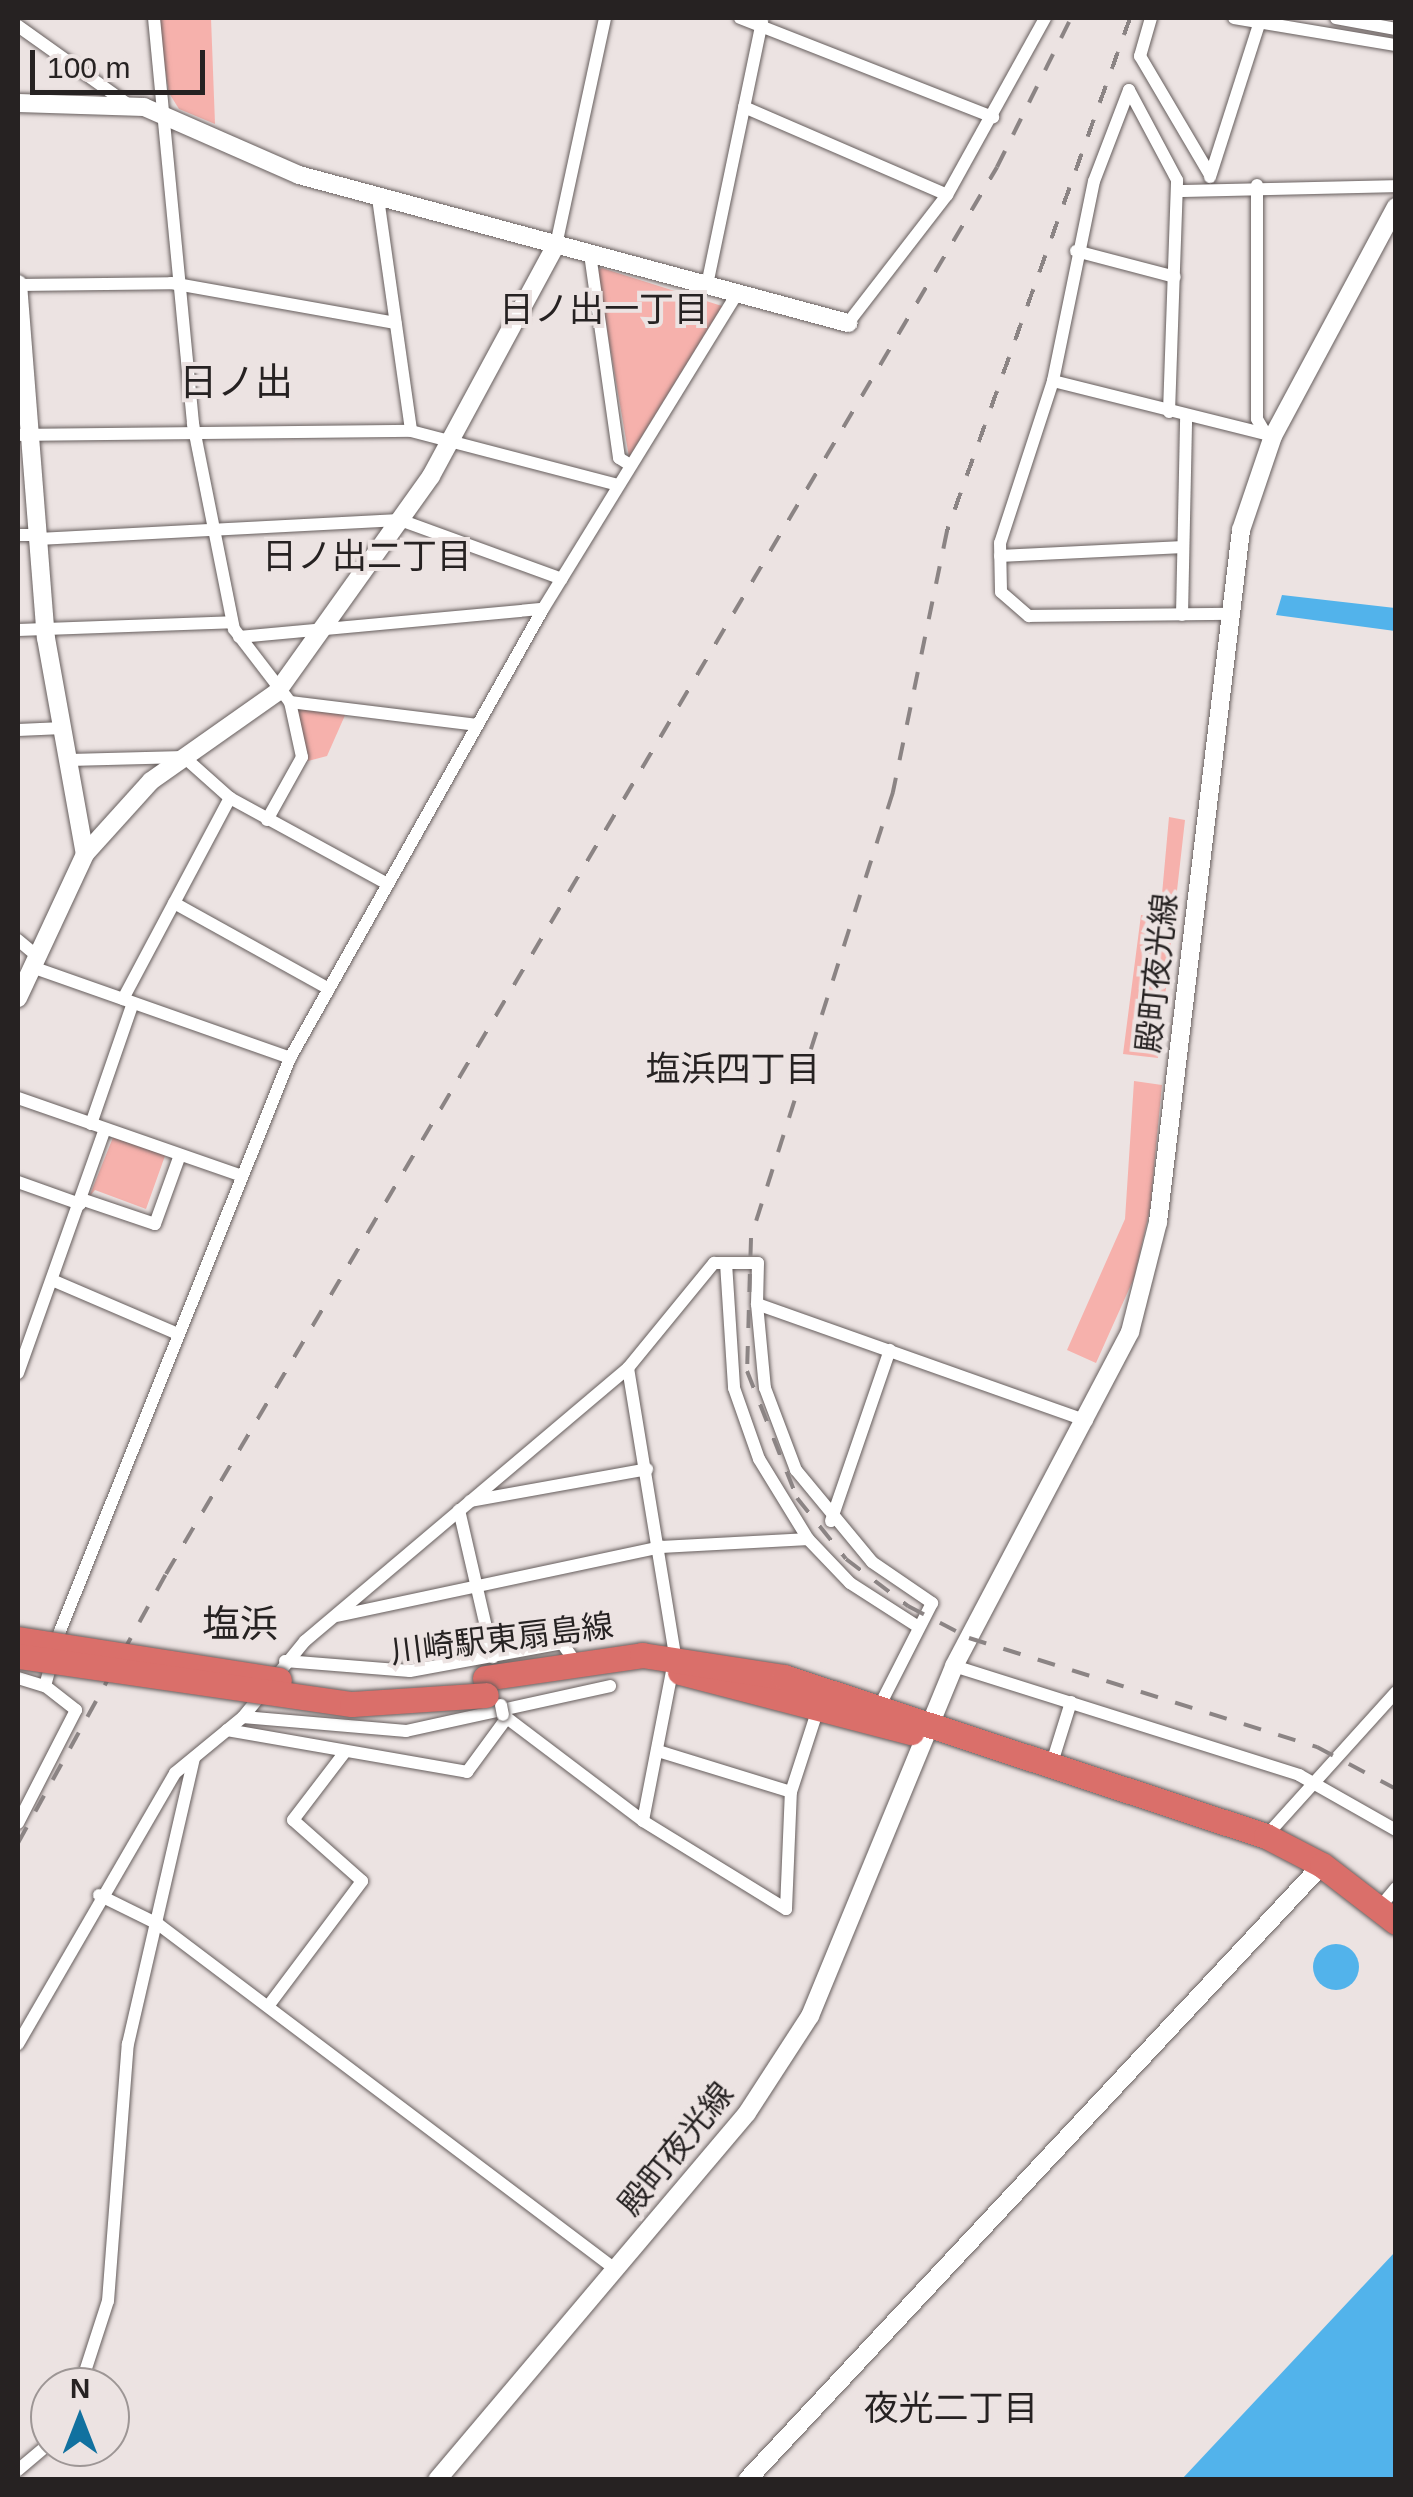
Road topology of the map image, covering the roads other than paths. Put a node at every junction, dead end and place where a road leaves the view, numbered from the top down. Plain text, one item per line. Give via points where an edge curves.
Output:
1 (154, 18) edge
2 (606, 18) edge
3 (740, 18) edge
4 (1042, 18) edge
5 (1151, 18) edge
6 (1234, 18) edge
7 (1336, 18) edge
8 (1260, 19) edge
9 (770, 21) edge
10 (18, 26) edge
11 (1396, 29) edge
12 (1396, 45) edge
13 (18, 103) edge
14 (126, 104) junction
15 (744, 107) junction
16 (164, 113) junction
17 (993, 117) junction
18 (1210, 180) junction
19 (1257, 185) junction
20 (1396, 186) edge
21 (1178, 191) junction
22 (947, 195) junction
23 (378, 198) junction
24 (1396, 207) edge
25 (556, 244) junction
26 (1076, 251) junction
27 (590, 254) junction
28 (1175, 278) junction
29 (707, 284) junction
30 (18, 285) edge
31 (181, 285) junction
32 (738, 292) junction
33 (395, 322) junction
34 (848, 324) joint
35 (1054, 381) junction
36 (1169, 412) junction
37 (1186, 417) junction
38 (410, 430) junction
39 (194, 432) junction
40 (24, 434) edge
41 (1269, 435) junction
42 (450, 442) junction
43 (630, 465) junction
44 (618, 485) junction
45 (400, 520) junction
46 (216, 531) junction
47 (18, 535) edge
48 (38, 537) junction
49 (1183, 548) junction
50 (1000, 556) junction
51 (562, 580) junction
52 (543, 609) junction
53 (1182, 614) junction
54 (1228, 614) junction
55 (232, 622) junction
56 (322, 628) junction
57 (18, 630) edge
58 (46, 630) junction
59 (238, 637) junction
60 (284, 698) junction
61 (476, 724) junction
62 (63, 728) junction
63 (18, 730) edge
64 (184, 757) junction
65 (69, 760) junction
66 (230, 798) junction
67 (268, 820) junction
68 (85, 854) junction
69 (388, 884) junction
70 (174, 903) junction
71 (18, 940) edge
72 (34, 961) junction
73 (330, 989) junction
74 (18, 998) edge
75 (128, 1001) junction
76 (290, 1058) junction
77 (18, 1098) edge
78 (91, 1124) junction
79 (105, 1129) junction
80 (180, 1155) junction
81 (242, 1176) junction
82 (18, 1182) edge
83 (81, 1202) junction
84 (726, 1263) junction
85 (52, 1280) junction
86 (757, 1304) junction
87 (18, 1320) edge
88 (34, 1326) junction
89 (178, 1334) junction
90 (890, 1350) junction
91 (628, 1368) junction
92 (18, 1372) edge
93 (1087, 1421) junction
94 (647, 1470) junction
95 (465, 1506) junction
96 (831, 1521) junction
97 (808, 1538) junction
98 (662, 1548) junction
99 (476, 1585) junction
100 (335, 1616) junction
101 (917, 1626) junction
102 (18, 1638) edge
103 (18, 1656) edge
104 (285, 1661) junction
105 (674, 1664) junction
106 (954, 1666) junction
107 (18, 1678) edge
108 (45, 1686) junction
109 (610, 1686) dead end
110 (1396, 1692) edge
111 (496, 1695) junction
112 (1071, 1702) junction
113 (819, 1706) junction
114 (879, 1706) junction
115 (242, 1716) junction
116 (227, 1730) junction
117 (926, 1731) junction
118 (658, 1751) junction
119 (345, 1752) junction
120 (195, 1756) junction
121 (1050, 1768) junction
122 (1311, 1782) junction
123 (791, 1792) junction
124 (643, 1821) junction
125 (18, 1823) edge
126 (1396, 1830) edge
127 (1266, 1836) junction
128 (1322, 1865) junction
129 (99, 1895) junction
130 (1390, 1906) edge
131 (158, 1924) junction
132 (269, 2005) junction
133 (18, 2044) edge
134 (615, 2269) junction
135 (86, 2367) edge
136 (438, 2480) edge
137 (747, 2480) edge

1 - 16 street
2 - 25 street
3 - 9 street
4 - 17 street
5 - 18 street via 1140,56
6 - 8 street
7 - 11 street
8 - 12 street
8 - 18 street
9 - 15 street
9 - 17 street
10 - 14 street
13 - 14 street
14 - 16 street
15 - 22 street
15 - 29 street
16 - 23 street via 269,166
16 - 31 street
17 - 22 street
18 - 19 street
18 - 21 street
19 - 20 street
19 - 41 street via 1257,420
21 - 26 street via 1152,119 1129,90
21 - 28 street
22 - 34 street
23 - 25 street
23 - 33 street
24 - 41 street, 殿町夜光線
25 - 27 street
25 - 42 street
26 - 28 street
26 - 35 street
27 - 29 street
27 - 43 street via 619,458
28 - 36 street
29 - 32 street
30 - 31 street
30 - 40 street
31 - 33 street
31 - 39 street
32 - 34 street
32 - 43 street
33 - 38 street
35 - 36 street
35 - 50 street
36 - 37 street
37 - 41 street
37 - 49 street
38 - 39 street
38 - 42 street
39 - 40 street
39 - 46 street
40 - 48 street
41 - 54 street, 殿町夜光線 via 1247,506
42 - 44 street
42 - 45 street
43 - 44 street
44 - 51 street
45 - 46 street
45 - 51 street
45 - 56 street
46 - 48 street
46 - 55 street
47 - 48 street
48 - 58 street
49 - 50 street
49 - 53 street
50 - 53 street via 1001,592 1018,614
51 - 52 street
52 - 56 street
52 - 61 street
53 - 54 street
54 - 93 street, 殿町夜光線 via 1156,1234 1130,1332
55 - 58 street
55 - 59 street
56 - 59 street
56 - 60 street
57 - 58 street
58 - 62 street
59 - 60 street
60 - 61 street
60 - 64 street
60 - 67 street via 302,757
61 - 69 street
62 - 63 street
62 - 65 street
64 - 65 street
64 - 66 street
64 - 68 street
65 - 68 street
66 - 67 street
66 - 70 street
67 - 69 street
68 - 72 street
69 - 73 street
70 - 73 street
70 - 75 street
71 - 72 street
72 - 74 street
72 - 75 street
73 - 76 street
75 - 76 street
75 - 78 street
76 - 81 street
77 - 78 street
78 - 79 street
79 - 80 street
79 - 83 street
80 - 81 street
80 - 83 street via 155,1224
81 - 89 street
82 - 83 street
83 - 85 street
84 - 86 street via 758,1263
84 - 91 street via 694,1285
84 - 97 street via 742,1416
85 - 88 street
85 - 89 street
86 - 90 street
86 - 96 street via 772,1415
87 - 88 street
88 - 92 street
89 - 108 street
90 - 93 street
90 - 96 street
91 - 94 street
91 - 95 street
93 - 106 street, 殿町夜光線
94 - 95 street
94 - 98 street
95 - 99 street
95 - 100 street
96 - 101 street via 932,1602
97 - 98 street
97 - 101 street via 850,1583
98 - 99 street
98 - 105 street
99 - 100 street
99 - 111 street
100 - 104 street
101 - 114 street
102 - 111 highway, 川崎駅東扇島線, bridge via 356,1688
103 - 111 highway, 川崎駅東扇島線, bridge via 352,1704
104 - 111 street via 410,1671
104 - 115 street
105 - 111 highway, 川崎駅東扇島線
105 - 111 highway, 川崎駅東扇島線 via 573,1659
105 - 113 highway, 川崎駅東扇島線
105 - 114 highway, 川崎駅東扇島線
105 - 118 street
106 - 112 street
106 - 117 street, 殿町夜光線
107 - 108 street
108 - 125 street via 76,1710
109 - 115 street via 406,1731
110 - 122 street
111 - 119 street via 468,1772
111 - 124 street
112 - 121 street
112 - 122 street
113 - 117 highway, 川崎駅東扇島線 via 900,1733
113 - 123 street
114 - 117 highway, 川崎駅東扇島線
115 - 116 street
116 - 119 street
116 - 120 street
117 - 121 highway, 川崎駅東扇島線
117 - 134 street, 殿町夜光線 via 810,2016 747,2114
118 - 123 street
118 - 124 street
119 - 132 street via 293,1820 362,1881
120 - 129 street via 162,1790
120 - 131 street
121 - 127 highway, 川崎駅東扇島線
122 - 126 street
122 - 127 street
123 - 124 street via 786,1910
127 - 128 highway, 川崎駅東扇島線
128 - 130 highway, 川崎駅東扇島線
128 - 137 street
129 - 131 street
129 - 133 street
131 - 132 street
131 - 135 street via 128,2044 108,2300
132 - 134 street
134 - 136 street, 殿町夜光線

